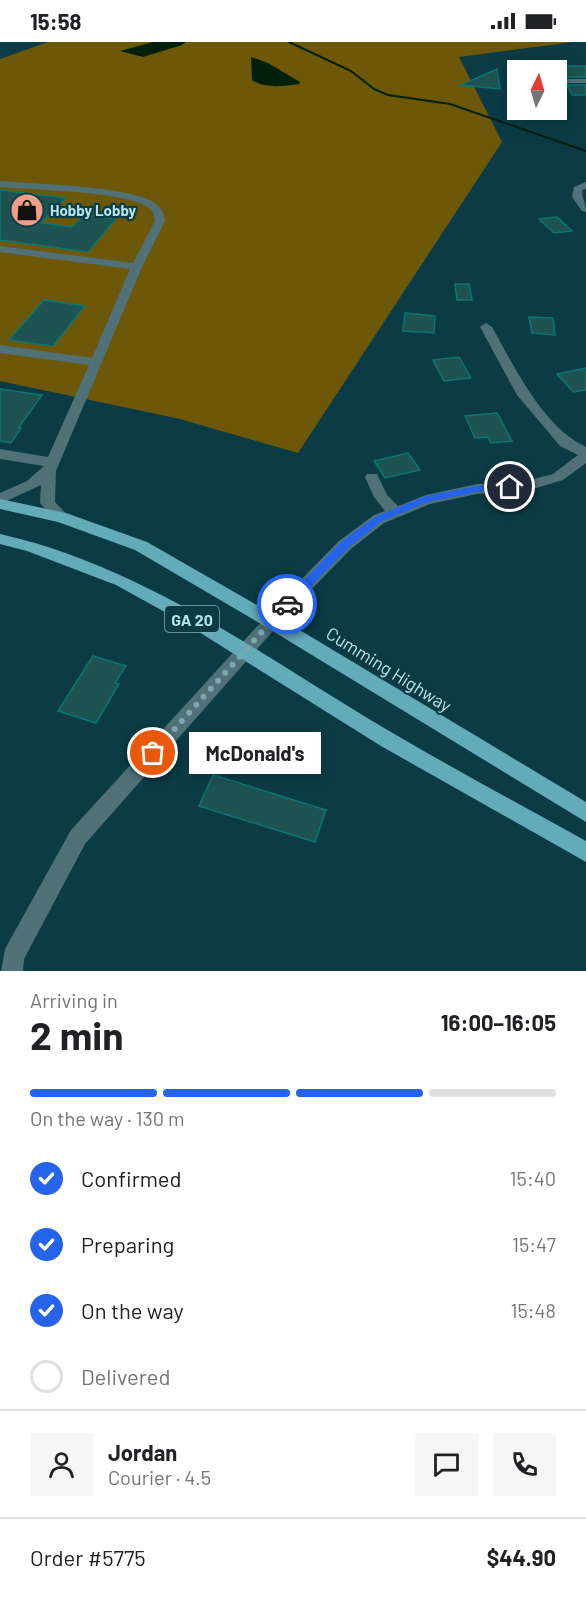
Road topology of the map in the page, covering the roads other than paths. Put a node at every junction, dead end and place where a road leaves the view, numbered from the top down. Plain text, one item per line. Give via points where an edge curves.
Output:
1 (567, 81) edge
2 (586, 81) edge
3 (0, 184) edge
4 (586, 185) edge
5 (586, 209) edge
6 (0, 249) edge
7 (137, 267) junction
8 (486, 327) dead end
9 (0, 349) edge
10 (97, 362) junction
11 (0, 454) edge
12 (586, 455) edge
13 (51, 467) junction
14 (372, 477) dead end
15 (0, 499) edge
16 (0, 504) edge
17 (395, 512) junction
18 (61, 517) junction
19 (1, 540) edge
20 (272, 622) junction
21 (245, 652) junction
22 (586, 813) edge
23 (586, 852) edge
24 (12, 971) edge

1 - 2 street
3 - 7 street via 122,195 150,204 159,213 160,221
4 - 5 street via 578,189 576,196
6 - 7 street
7 - 10 street
8 - 12 street via 522,392 565,443
9 - 10 street
10 - 13 street
11 - 13 street
12 - 17 street via 558,477 526,486 477,489 426,500
13 - 15 street via 32,484
13 - 18 street via 47,502
14 - 17 street via 381,497
16 - 18 main road, Cumming Highway / GA 20
17 - 20 street via 345,545
18 - 20 main road, Cumming Highway / GA 20 via 141,546
19 - 21 main road, GA 20 via 30,546 122,581
20 - 21 street
20 - 22 main road, Cumming Highway / GA 20
21 - 23 main road, GA 20 via 388,740
21 - 24 street via 78,837 13,957

